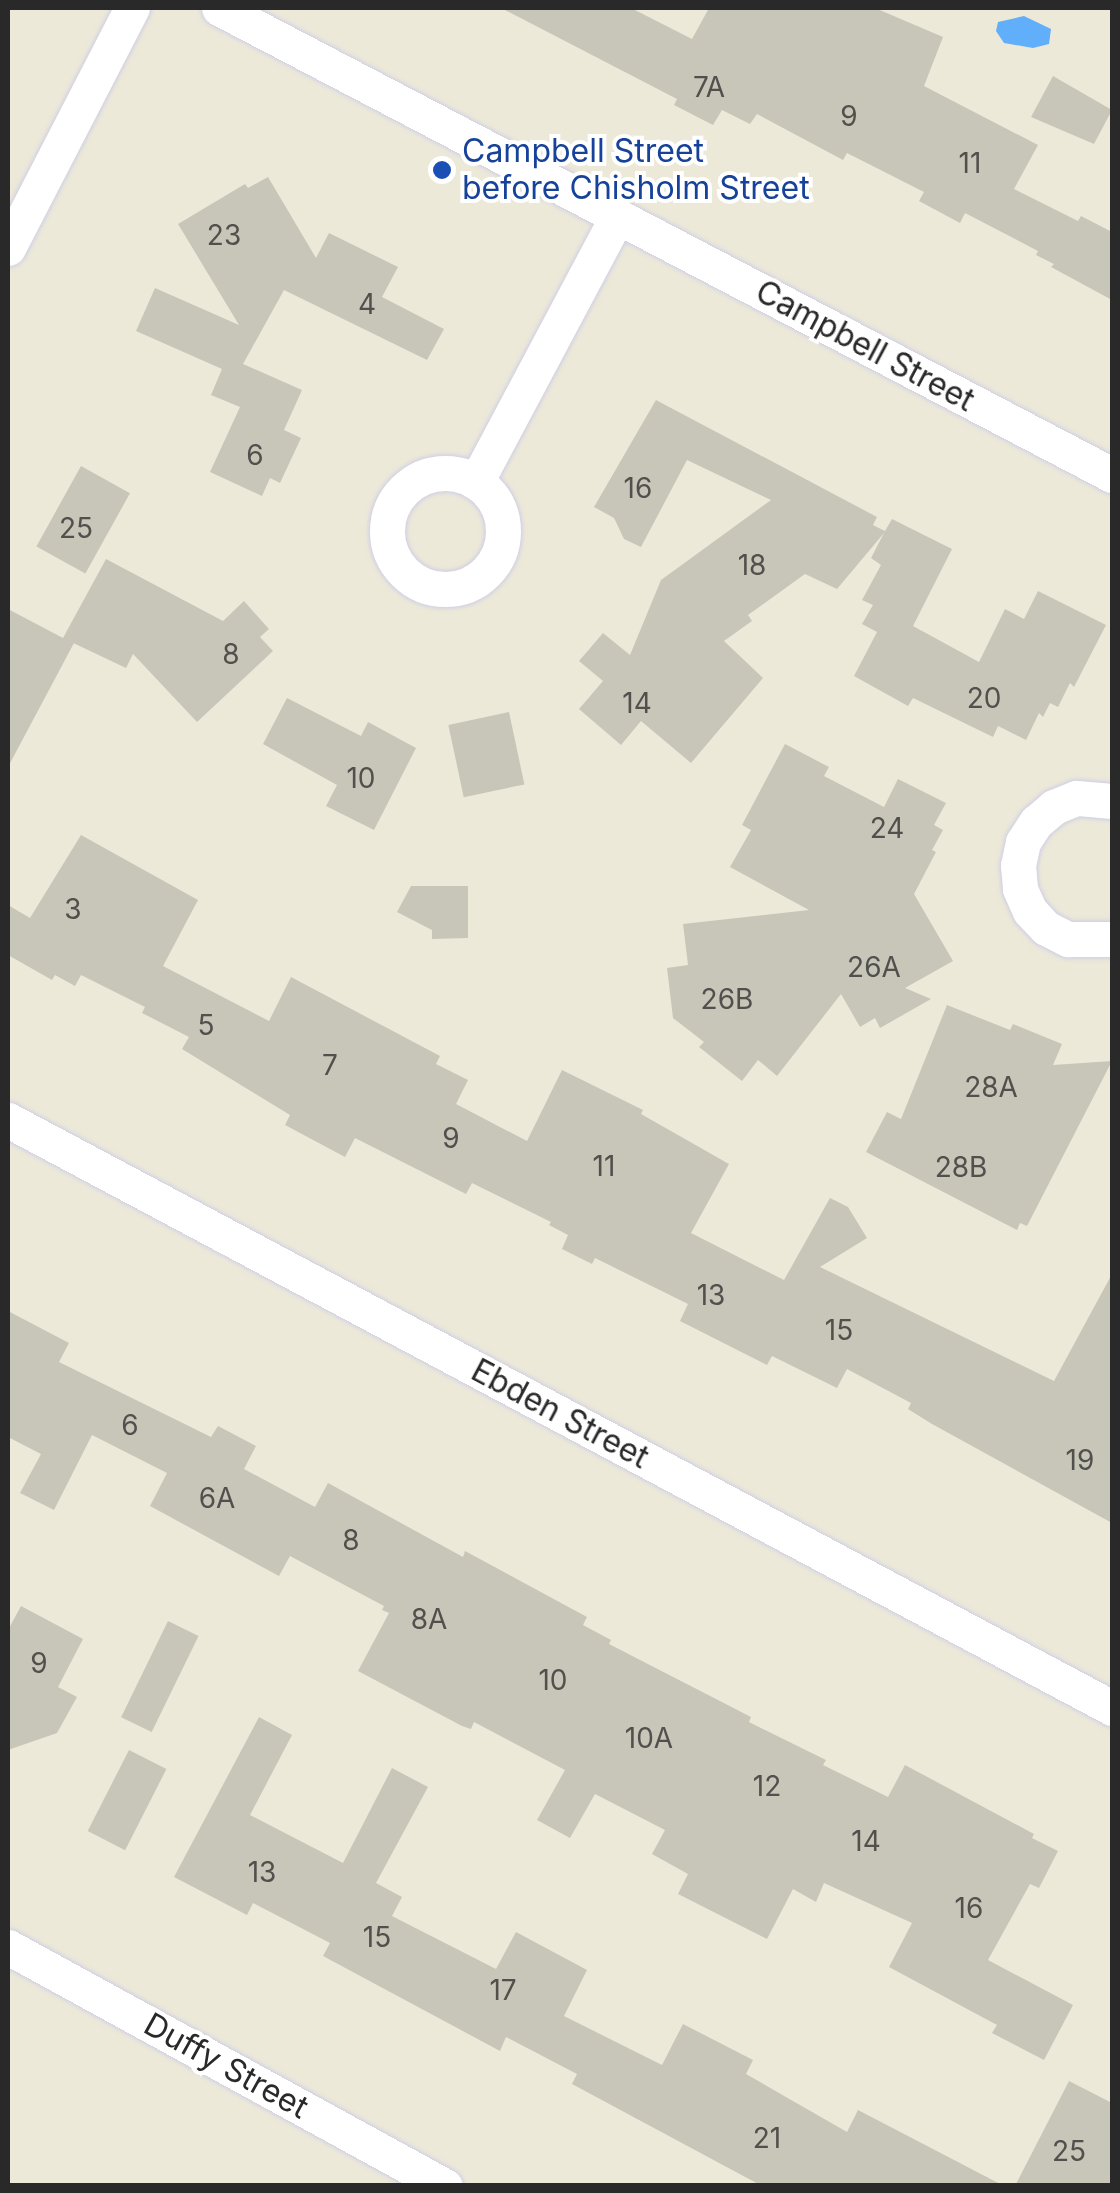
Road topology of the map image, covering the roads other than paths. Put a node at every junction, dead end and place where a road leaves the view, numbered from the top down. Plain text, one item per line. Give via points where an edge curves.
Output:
1 (132, 8) edge
2 (219, 8) edge
3 (617, 216) junction
4 (8, 248) edge
5 (1112, 476) edge
6 (476, 482) dead end
7 (1112, 801) edge
8 (1112, 939) edge
9 (8, 1120) edge
10 (1112, 1708) edge
11 (8, 1948) edge
12 (446, 2186) edge

1 - 4 street
2 - 3 street, Campbell Street
3 - 5 street, Campbell Street
3 - 6 street
7 - 8 street via 1076,798 1054,806 1023,842 1018,866 1020,889 1046,928 1068,940
9 - 10 street, Ebden Street
11 - 12 street, Duffy Street

